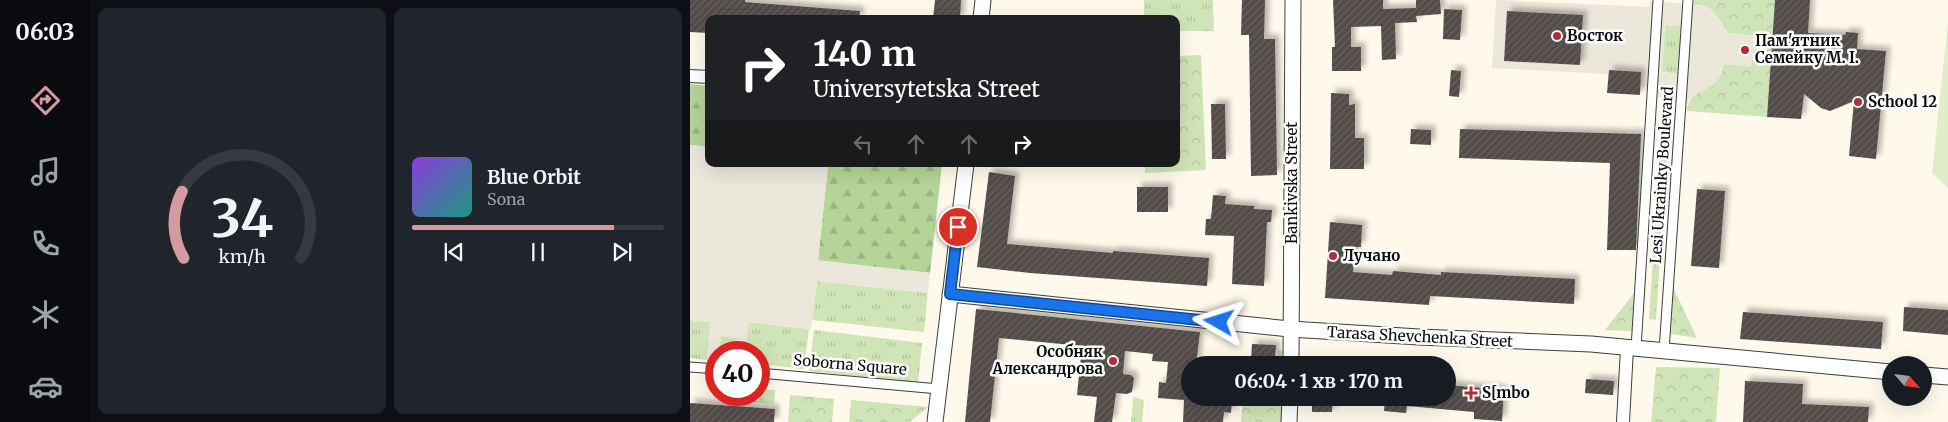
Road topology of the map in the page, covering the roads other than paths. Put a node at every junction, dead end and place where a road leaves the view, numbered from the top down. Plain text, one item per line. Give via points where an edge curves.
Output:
1 (983, 0) edge
2 (1292, 0) edge
3 (1658, 0) edge
4 (1688, 0) edge
5 (981, 15) edge
6 (690, 76) edge
7 (705, 77) edge
8 (966, 167) edge
9 (950, 294) junction
10 (1292, 330) junction
11 (1631, 348) junction
12 (1664, 351) junction
13 (1291, 356) edge
14 (690, 367) edge
15 (705, 368) edge
16 (1882, 371) edge
17 (770, 374) edge
18 (1932, 376) edge
19 (1948, 377) edge
20 (939, 389) junction
21 (1290, 406) edge
22 (935, 422) edge
23 (1289, 422) edge
24 (1623, 422) edge

1 - 5 street
2 - 10 street, Bankivska Street
3 - 11 street, Lesi Ukrainky Boulevard
4 - 12 street, Lesi Ukrainky Boulevard
6 - 7 street
8 - 9 street
9 - 10 street, Tarasa Shevchenka Street
9 - 20 street
10 - 11 street, Tarasa Shevchenka Street
10 - 13 street, Bankivska Street
11 - 12 street, Tarasa Shevchenka Street
11 - 24 street
12 - 16 street, Tarasa Shevchenka Street
14 - 15 street
17 - 20 street, Soborna Square
18 - 19 street
20 - 22 street
21 - 23 street

